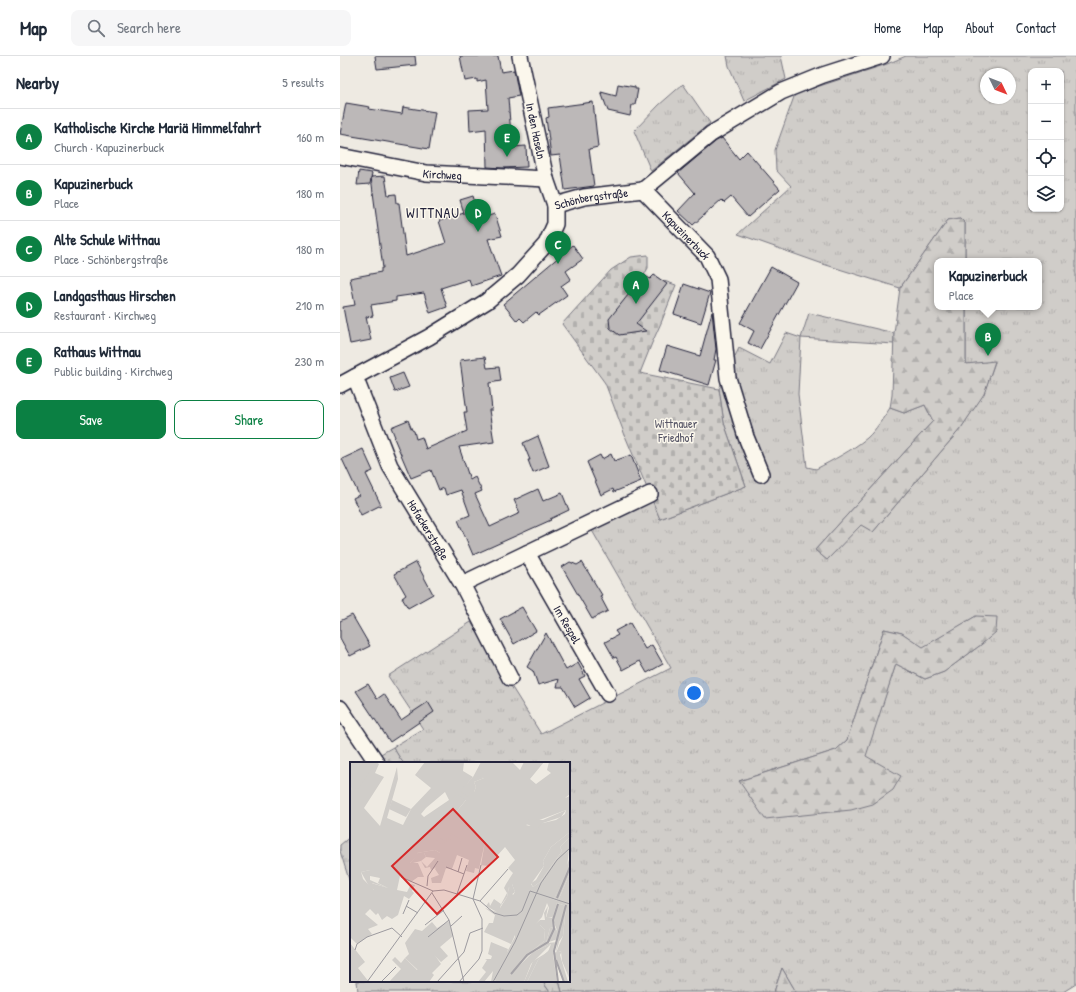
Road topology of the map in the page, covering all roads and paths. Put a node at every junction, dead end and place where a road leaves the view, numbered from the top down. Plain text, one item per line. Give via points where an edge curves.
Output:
1 (520, 56) edge
2 (882, 56) edge
3 (340, 156) edge
4 (546, 179) junction
5 (643, 190) junction
6 (555, 205) junction
7 (355, 378) junction
8 (340, 385) edge
9 (760, 474) dead end
10 (650, 494) dead end
11 (527, 553) junction
12 (462, 584) junction
13 (510, 678) dead end
14 (608, 694) dead end
15 (340, 708) edge
16 (376, 762) edge

1 - 4 street, In den Haseln
2 - 5 street, Schönbergstraße via 781,92 711,134
3 - 4 street, Kirchweg via 426,173
4 - 6 street, In den Haseln
5 - 6 street, Schönbergstraße via 584,197
5 - 9 street, Kapuzinerbuck via 706,256 718,279 728,378
6 - 7 street, Schönbergstraße via 555,224 546,244 518,275 487,301 461,318
7 - 8 street, Schönbergstraße
7 - 12 street, Hofackerstraße via 390,466
10 - 11 street
11 - 12 street
11 - 14 street, Im Respel
12 - 13 street, Hofackerstraße
15 - 16 street

